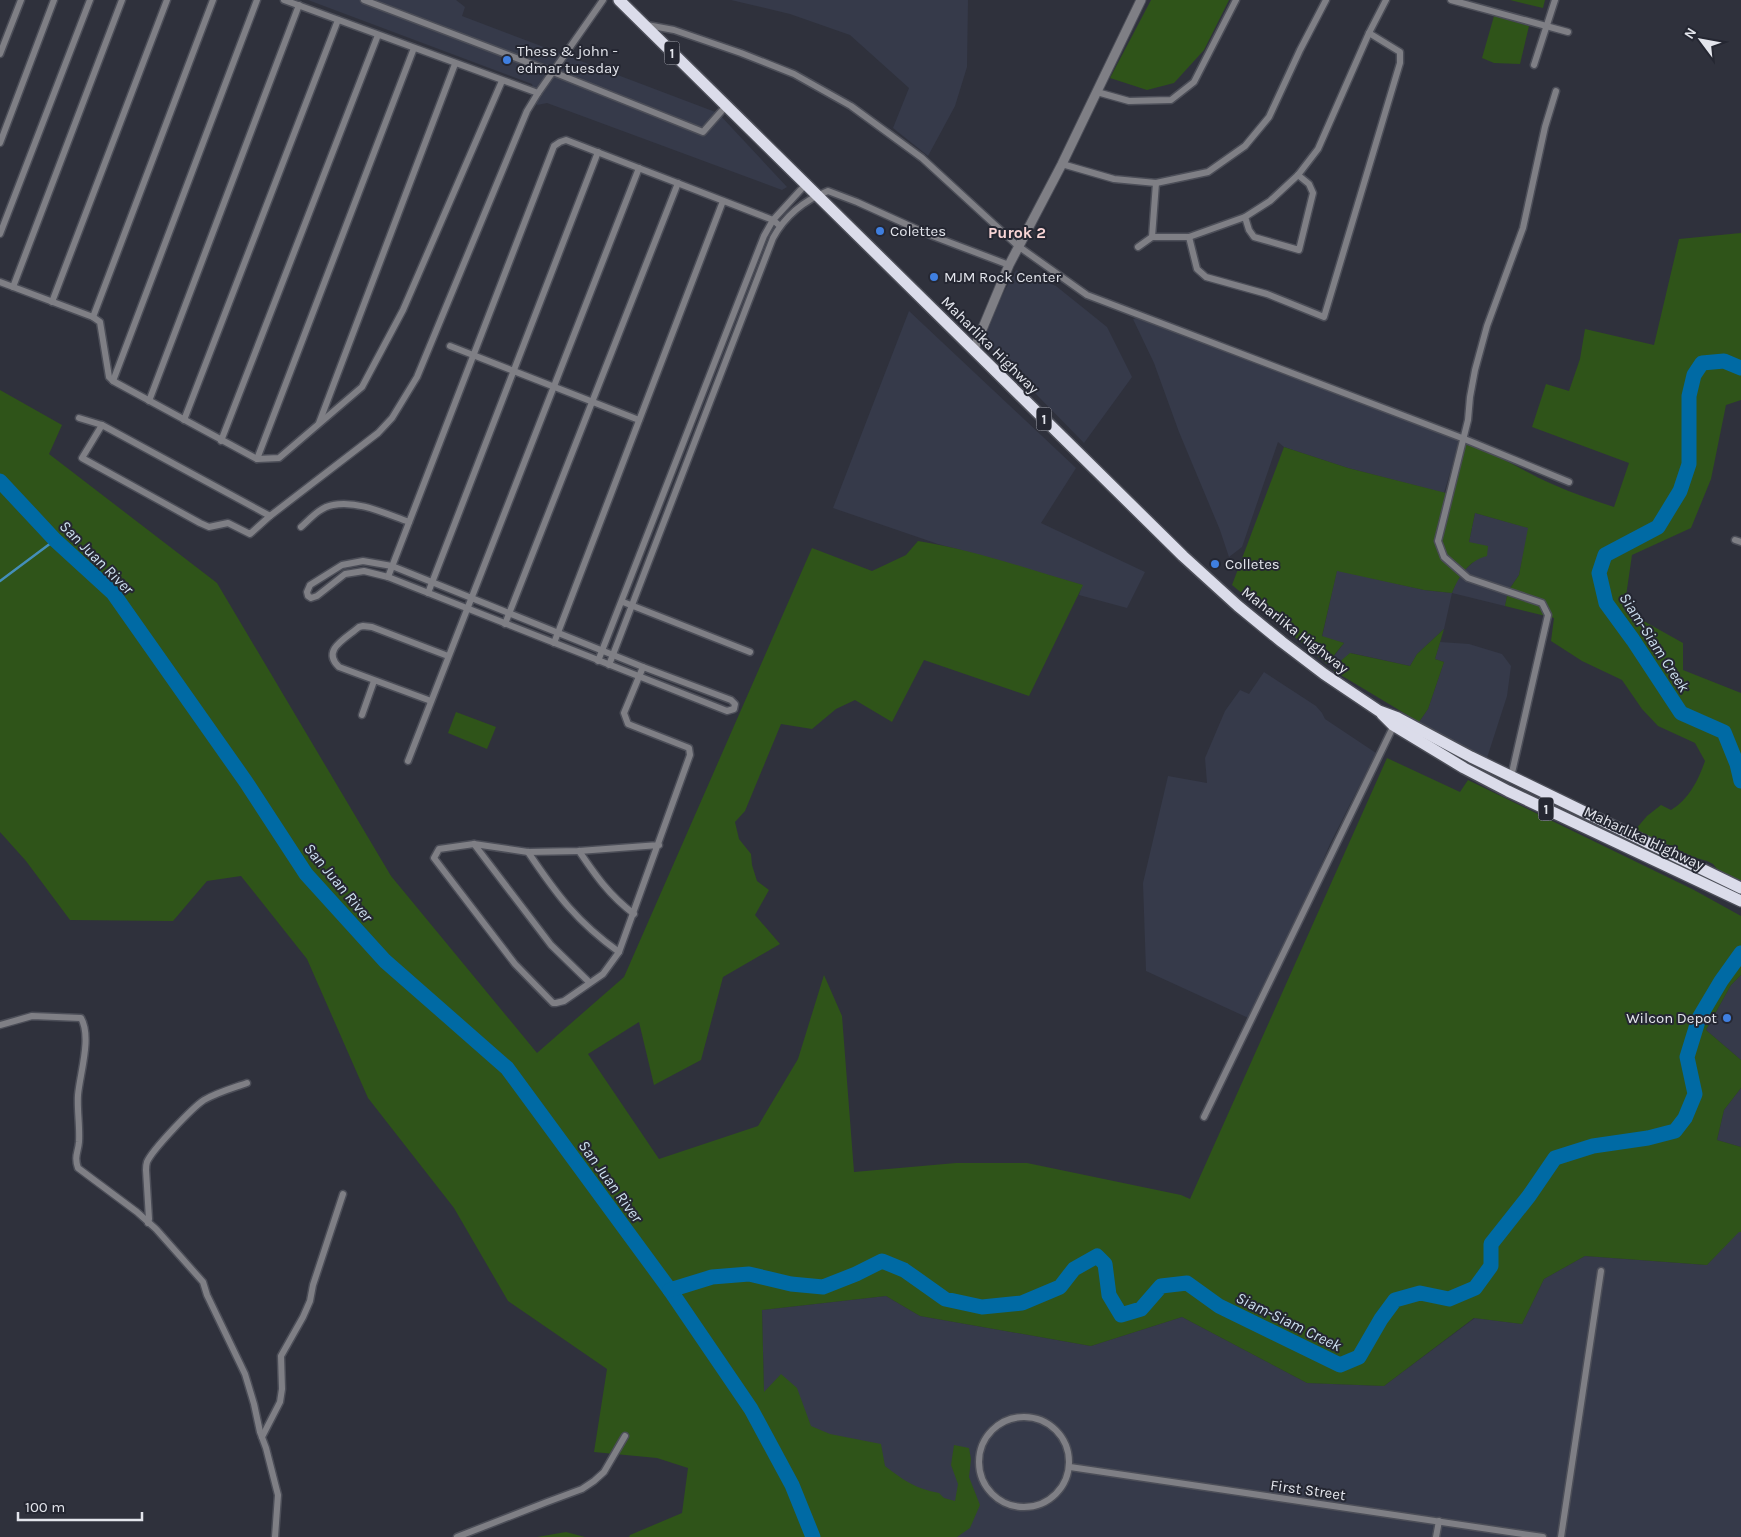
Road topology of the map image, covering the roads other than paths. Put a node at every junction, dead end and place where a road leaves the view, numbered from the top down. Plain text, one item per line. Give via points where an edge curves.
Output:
1 (21, 0) edge
2 (54, 0) edge
3 (90, 0) edge
4 (122, 0) edge
5 (167, 0) edge
6 (213, 0) edge
7 (257, 0) edge
8 (284, 0) edge
9 (364, 0) edge
10 (603, 0) edge
11 (619, 0) edge
12 (1141, 0) edge
13 (1236, 0) edge
14 (1326, 0) edge
15 (1386, 0) edge
16 (1451, 0) edge
17 (1555, 0) edge
18 (299, 6) junction
19 (338, 20) junction
20 (643, 24) junction
21 (1547, 26) junction
22 (1568, 32) dead end
23 (1369, 34) junction
24 (378, 35) junction
25 (414, 48) junction
26 (0, 54) edge
27 (455, 64) junction
28 (1534, 65) dead end
29 (553, 72) junction
30 (502, 81) junction
31 (1556, 91) dead end
32 (1097, 92) junction
33 (538, 93) junction
34 (726, 106) junction
35 (0, 143) edge
36 (598, 152) junction
37 (1062, 164) junction
38 (639, 168) junction
39 (1298, 175) junction
40 (678, 183) junction
41 (1156, 183) junction
42 (806, 184) junction
43 (818, 195) junction
44 (723, 200) junction
45 (1245, 217) junction
46 (773, 220) junction
47 (780, 226) junction
48 (0, 234) edge
49 (1152, 237) junction
50 (1189, 237) junction
51 (1018, 246) junction
52 (1138, 247) dead end
53 (1009, 265) junction
54 (0, 282) edge
55 (13, 287) junction
56 (52, 302) junction
57 (93, 317) junction
58 (450, 346) dead end
59 (974, 349) junction
60 (474, 355) junction
61 (514, 371) junction
62 (113, 381) junction
63 (554, 386) junction
64 (150, 401) junction
65 (592, 402) junction
66 (79, 418) dead end
67 (184, 420) junction
68 (639, 420) junction
69 (319, 424) junction
70 (102, 425) junction
71 (1462, 438) junction
72 (221, 441) junction
73 (257, 460) junction
74 (1569, 482) dead end
75 (270, 516) junction
76 (409, 522) junction
77 (301, 527) dead end
78 (392, 566) junction
79 (388, 578) junction
80 (432, 582) junction
81 (428, 593) junction
82 (471, 598) junction
83 (623, 602) junction
84 (632, 606) junction
85 (467, 609) junction
86 (510, 614) junction
87 (505, 624) junction
88 (558, 633) junction
89 (554, 643) junction
90 (603, 651) junction
91 (750, 652) dead end
92 (613, 655) junction
93 (448, 656) junction
94 (598, 661) junction
95 (609, 665) junction
96 (643, 667) junction
97 (639, 677) junction
98 (374, 681) junction
99 (431, 701) junction
100 (362, 715) dead end
101 (1396, 722) junction
102 (408, 761) dead end
103 (1511, 777) junction
104 (474, 844) junction
105 (659, 845) junction
106 (580, 850) junction
107 (528, 852) junction
108 (1726, 888) junction
109 (1741, 888) edge
110 (1741, 902) edge
111 (634, 914) junction
112 (619, 952) junction
113 (589, 982) junction
114 (0, 1025) edge
115 (248, 1083) dead end
116 (1204, 1117) dead end
117 (343, 1194) dead end
118 (148, 1223) junction
119 (1601, 1271) dead end
120 (625, 1436) dead end
121 (262, 1437) junction
122 (1070, 1467) junction
123 (1439, 1521) junction
124 (275, 1537) edge
125 (457, 1537) edge
126 (1436, 1537) edge
127 (1543, 1537) edge
128 (1561, 1537) edge

1 - 26 street
2 - 35 street
3 - 48 street
4 - 55 street
5 - 56 street
6 - 57 street
7 - 62 street
8 - 18 street
9 - 29 street
10 - 29 street
11 - 20 highway, Maharlika Highway / 1
12 - 32 street
13 - 32 street via 1194,82 1171,100 1129,102
14 - 41 street via 1269,117 1245,146 1208,172
15 - 23 street
16 - 21 street
17 - 21 street
18 - 19 street
18 - 64 street
19 - 24 street
19 - 67 street
20 - 34 highway, Maharlika Highway / 1
20 - 51 street via 674,30 741,53 794,74 843,102 922,158
21 - 22 street
21 - 28 street
23 - 39 street via 1318,149
23 - 50 street via 1400,52 1400,63 1324,317 1267,294 1206,277 1197,269
24 - 25 street
24 - 72 street
25 - 27 street
25 - 73 street
27 - 30 street
27 - 69 street
29 - 33 street
29 - 34 street via 703,132
30 - 33 street
30 - 69 street via 403,310 362,387
31 - 71 street via 1522,228 1475,370 1468,420
32 - 37 street
33 - 75 street via 527,111 417,377 392,418 378,433
34 - 42 highway, Maharlika Highway / 1
36 - 38 street
36 - 60 street via 566,140 554,146
36 - 61 street
37 - 41 street via 1114,179
37 - 51 street
38 - 40 street
38 - 63 street
39 - 45 street via 1270,201
39 - 45 street via 1309,184 1313,193 1299,250 1254,237
40 - 44 street
40 - 65 street
41 - 49 street
42 - 43 highway, Maharlika Highway / 1
42 - 46 street
43 - 47 street
43 - 53 street via 828,191
43 - 59 highway, Maharlika Highway / 1
44 - 46 street
44 - 68 street
45 - 50 street
46 - 47 street
46 - 83 street via 764,236
47 - 84 street
49 - 50 street
49 - 52 street
51 - 53 street
51 - 71 street via 1087,295
53 - 59 street
54 - 55 street
55 - 56 street
56 - 57 street
57 - 62 street via 100,322 109,377
58 - 60 street
59 - 101 highway, Maharlika Highway / 1 via 1182,556 1312,666
60 - 61 street
60 - 76 street
61 - 63 street
61 - 80 street
62 - 64 street
63 - 65 street
63 - 82 street
64 - 67 street
65 - 68 street
65 - 86 street
66 - 70 street
67 - 72 street
68 - 88 street
69 - 73 street via 279,458
70 - 75 street
70 - 75 street via 82,458 200,523 209,527 228,523 250,534
71 - 74 street
71 - 103 street via 1438,541 1444,557 1468,578 1542,603 1548,615
72 - 73 street
76 - 77 street via 354,504 339,504 318,511
76 - 78 street
78 - 79 street
78 - 79 street via 364,561 342,565 310,584 307,592 311,598 317,596 345,574 364,571
78 - 80 street
79 - 81 street
80 - 81 street
80 - 82 street
81 - 85 street
82 - 85 street
82 - 86 street
83 - 84 street
83 - 90 street
84 - 91 street
84 - 92 street
85 - 87 street
85 - 93 street
86 - 87 street
86 - 88 street
87 - 89 street
88 - 89 street
88 - 90 street
89 - 94 street
90 - 92 street
90 - 94 street
92 - 95 street
92 - 96 street
93 - 98 street via 372,627 358,627 335,647 331,654 333,661 339,667
93 - 99 street
94 - 95 street
95 - 97 street
96 - 97 street
96 - 97 street via 731,700 735,704 734,709 727,711
97 - 105 street via 624,713 628,724 689,748 690,755
98 - 99 street
98 - 100 street
99 - 102 street
101 - 103 highway, Maharlika Highway / 1
101 - 108 highway, Maharlika Highway / 1 via 1464,768 1508,791
101 - 116 street
103 - 108 highway, Maharlika Highway / 1
104 - 107 street
104 - 113 street via 550,946
104 - 113 street via 439,849 434,858 515,964 556,1004
105 - 106 street
105 - 111 street
106 - 107 street
106 - 111 street via 599,880 617,901
107 - 112 street via 571,912
108 - 109 highway, Maharlika Highway / 1
108 - 110 highway, Maharlika Highway / 1
111 - 112 street
112 - 113 street via 603,974
114 - 118 street via 32,1016 82,1018 86,1035 78,1096 79,1143 75,1159 84,1174 130,1206
115 - 118 street via 203,1101 147,1162
117 - 121 street via 310,1301 280,1356 280,1402
118 - 121 street via 203,1282 245,1374
119 - 128 street
120 - 125 street via 604,1472 594,1482
121 - 124 street via 278,1495
122 - 122 street via 1067,1444 1053,1425 1038,1418 1022,1416 1006,1420 992,1429 983,1443 978,1463 984,1483 997,1499 1014,1507 1033,1507 1051,1500 1064,1485
122 - 123 street, First Street
123 - 126 street
123 - 127 street, First Street

